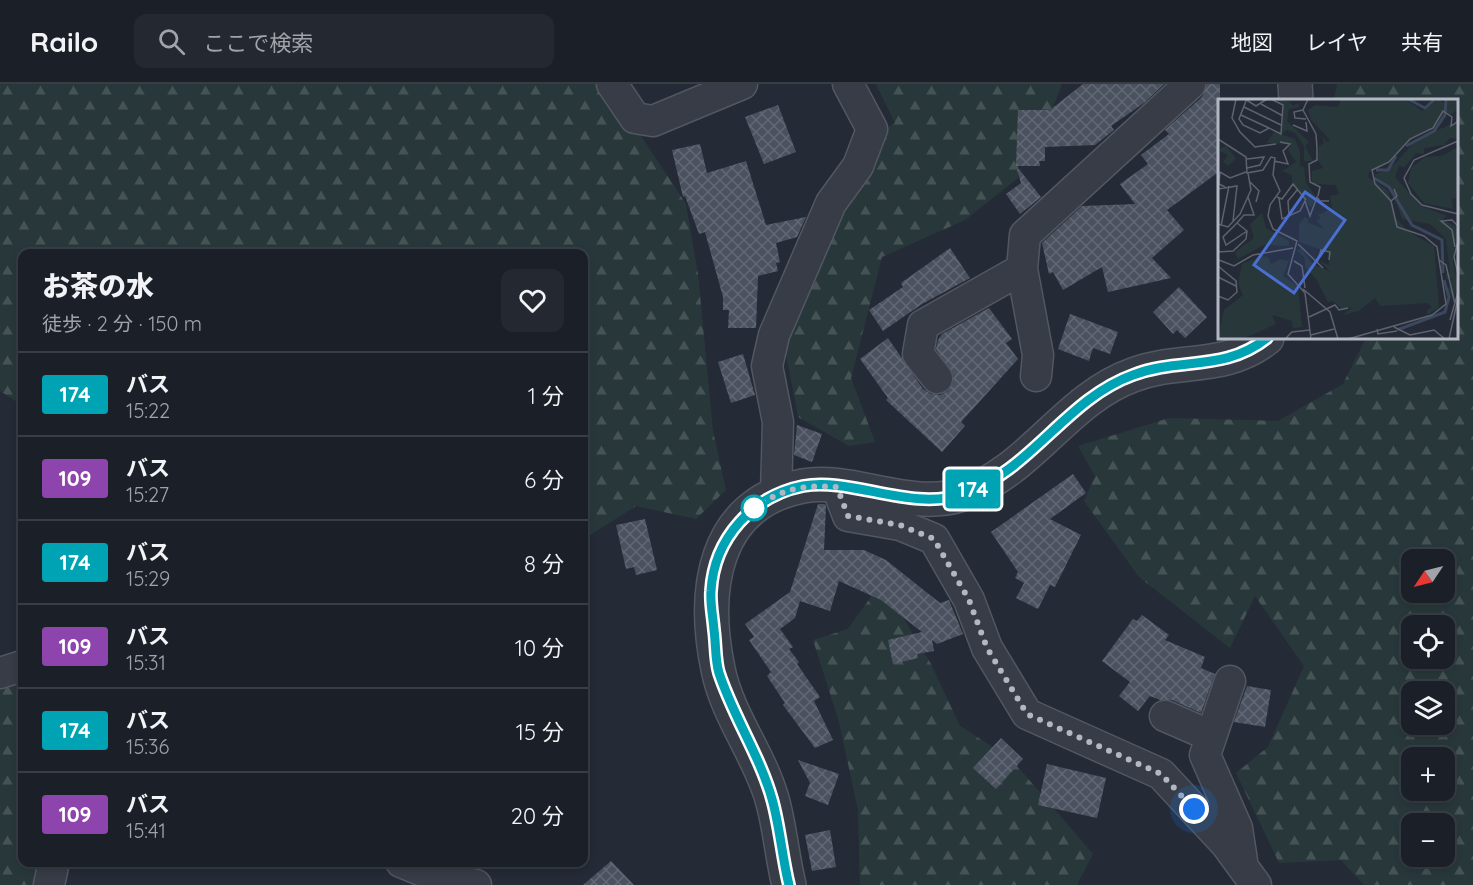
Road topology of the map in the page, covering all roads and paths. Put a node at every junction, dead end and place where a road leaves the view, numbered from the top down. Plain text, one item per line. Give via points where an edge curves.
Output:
1 (612, 84) edge
2 (742, 84) edge
3 (848, 84) edge
4 (1190, 84) edge
5 (1295, 84) edge
6 (1296, 99) edge
7 (1022, 269) junction
8 (1266, 339) edge
9 (1036, 376) dead end
10 (937, 378) dead end
11 (837, 487) junction
12 (776, 493) junction
13 (18, 667) edge
14 (0, 673) edge
15 (1230, 681) dead end
16 (1165, 716) dead end
17 (1211, 736) junction
18 (53, 867) edge
19 (413, 867) edge
20 (1249, 876) edge
21 (49, 885) edge
22 (475, 885) edge
23 (789, 885) edge

1 - 2 street via 635,118 653,121
3 - 12 street via 872,129 858,166 831,203 774,335 767,366 778,422
4 - 7 street via 1025,235
5 - 6 street
7 - 9 street via 1038,355
7 - 10 street via 923,325 918,354
8 - 11 street via 1225,360 1133,374 1086,399 1028,454 962,495 892,496
11 - 12 street via 806,485
11 - 20 street via 848,516 900,525 934,539 969,600 987,648 1027,714 1161,774 1226,844
12 - 23 street via 734,526 717,562 711,591 718,669 772,798
13 - 14 street
15 - 17 street
16 - 17 street
17 - 20 street via 1205,755 1237,828
18 - 21 street
19 - 22 street via 440,878

